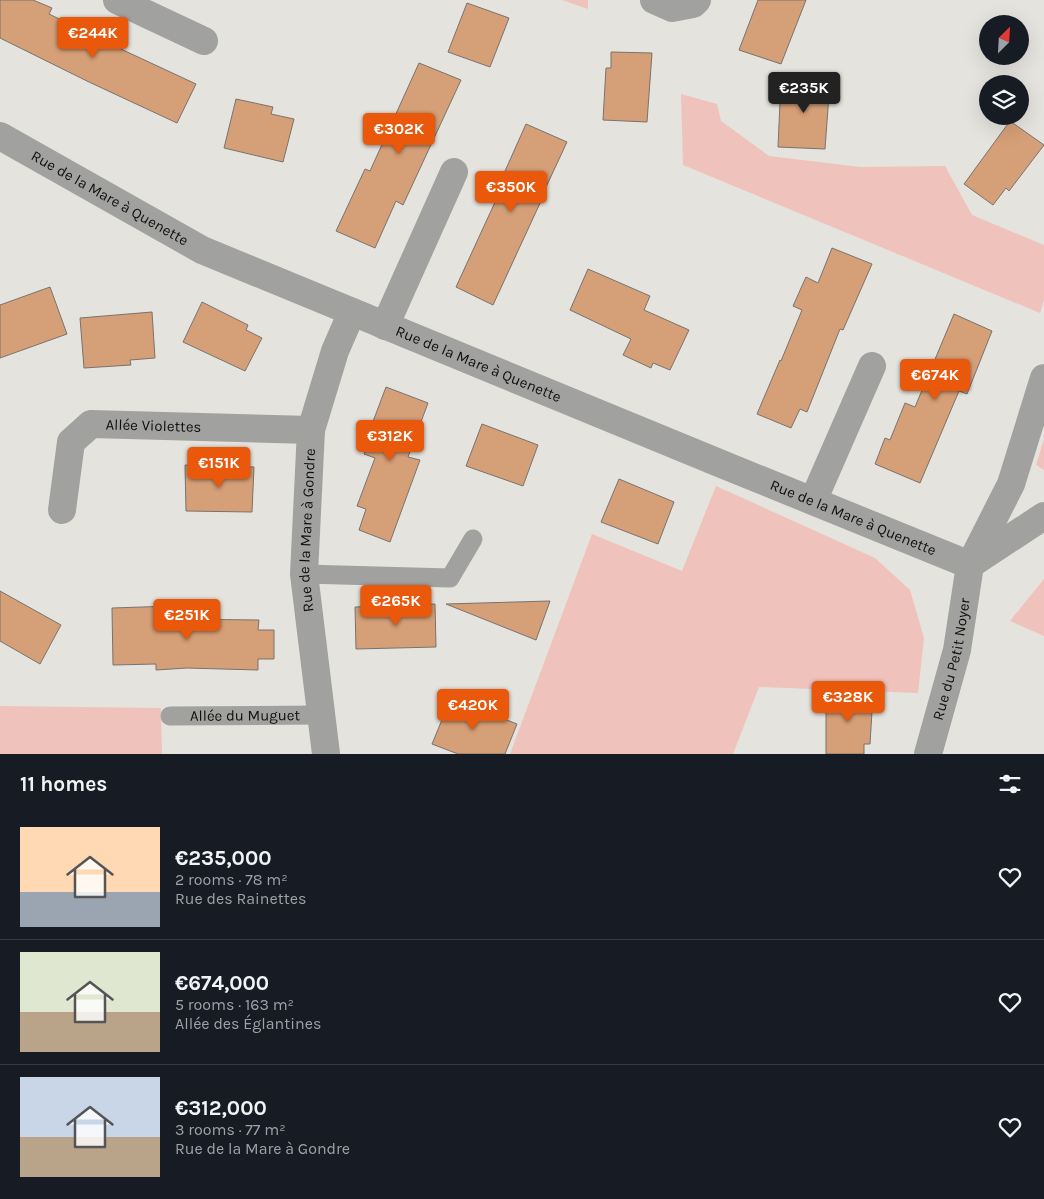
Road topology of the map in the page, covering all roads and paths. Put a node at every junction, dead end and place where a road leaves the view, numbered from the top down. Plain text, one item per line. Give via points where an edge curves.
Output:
1 (117, 0) edge
2 (654, 0) edge
3 (697, 0) edge
4 (204, 41) dead end
5 (0, 136) edge
6 (454, 172) dead end
7 (352, 312) junction
8 (385, 326) junction
9 (872, 366) dead end
10 (1044, 378) edge
11 (312, 430) junction
12 (813, 501) junction
13 (62, 510) dead end
14 (1044, 516) edge
15 (473, 539) dead end
16 (970, 565) junction
17 (304, 574) junction
18 (321, 715) junction
19 (170, 716) dead end
20 (326, 754) edge
21 (928, 754) edge

1 - 4 street
2 - 3 street via 672,8 693,4
5 - 7 street, Rue de la Mare à Quenette via 202,250
6 - 8 street
7 - 8 street, Rue de la Mare à Quenette
7 - 11 street, Rue de la Mare à Gondre via 335,352
8 - 12 street, Rue de la Mare à Quenette
9 - 12 street
10 - 16 street, Rue du Petit Noyer via 1011,484
11 - 13 street, Allée Violettes via 91,424 71,442
11 - 17 street, Rue de la Mare à Gondre
12 - 16 street, Rue de la Mare à Quenette
14 - 16 street
15 - 17 lane via 450,578
16 - 21 street, Rue du Petit Noyer via 957,650
17 - 18 street, Rue de la Mare à Gondre
18 - 19 lane, Allée du Muguet
18 - 20 street, Rue de la Mare à Gondre

